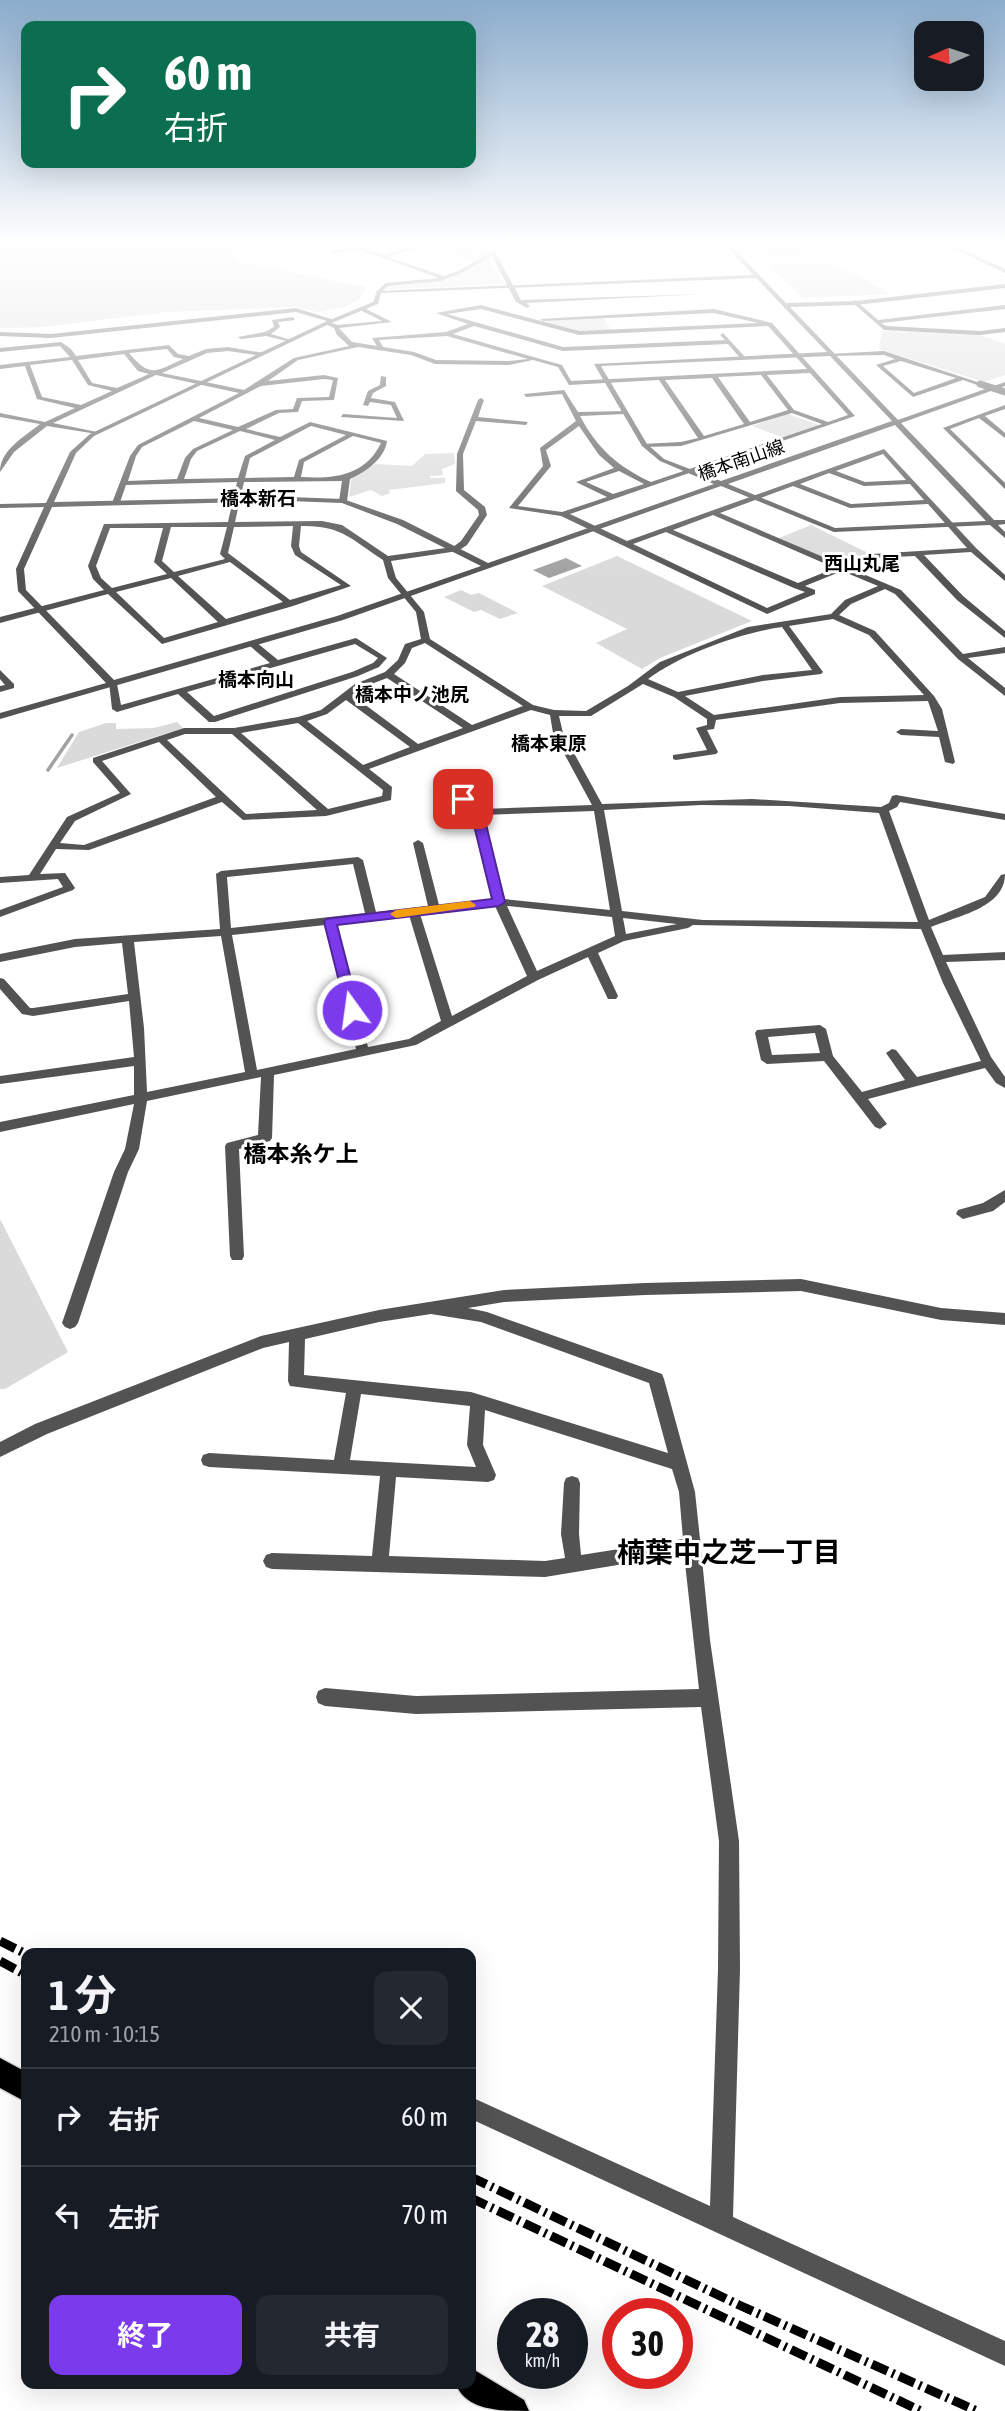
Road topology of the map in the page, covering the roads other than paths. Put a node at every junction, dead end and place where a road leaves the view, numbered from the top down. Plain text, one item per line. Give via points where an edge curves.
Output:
1 (70, 354) edge
2 (112, 354) edge
3 (126, 354) edge
4 (174, 354) edge
5 (204, 354) edge
6 (257, 354) edge
7 (261, 354) joint
8 (321, 354) edge
9 (413, 354) edge
10 (518, 354) edge
11 (591, 354) edge
12 (739, 354) edge
13 (831, 354) junction
14 (840, 354) edge
15 (876, 354) edge
16 (798, 355) junction
17 (72, 358) junction
18 (189, 358) junction
19 (743, 358) junction
20 (538, 359) junction
21 (900, 359) junction
22 (27, 364) junction
23 (597, 365) junction
24 (0, 367) edge
25 (812, 371) junction
26 (155, 373) junction
27 (762, 374) junction
28 (714, 376) junction
29 (383, 377) dead end
30 (660, 378) junction
31 (964, 378) junction
32 (607, 381) junction
33 (199, 383) junction
34 (260, 384) junction
35 (1005, 384) edge
36 (118, 390) junction
37 (245, 392) junction
38 (1005, 392) edge
39 (526, 395) dead end
40 (368, 400) junction
41 (481, 400) dead end
42 (81, 407) junction
43 (1005, 407) edge
44 (792, 411) junction
45 (625, 412) junction
46 (576, 414) junction
47 (0, 415) edge
48 (343, 416) junction
49 (980, 416) junction
50 (191, 418) junction
51 (473, 419) junction
52 (580, 422) junction
53 (526, 423) dead end
54 (896, 423) junction
55 (748, 424) junction
56 (828, 424) junction
57 (43, 425) junction
58 (331, 429) junction
59 (238, 430) junction
60 (94, 433) junction
61 (353, 434) junction
62 (1005, 436) edge
63 (281, 439) junction
64 (702, 439) junction
65 (645, 445) junction
66 (618, 469) junction
67 (0, 470) edge
68 (689, 471) junction
69 (830, 471) junction
70 (346, 478) junction
71 (297, 479) junction
72 (240, 480) junction
73 (180, 481) junction
74 (911, 481) junction
75 (123, 482) junction
76 (650, 484) junction
77 (720, 484) junction
78 (793, 484) junction
79 (1005, 487) edge
80 (613, 497) junction
81 (754, 498) junction
82 (234, 500) junction
83 (343, 501) junction
84 (929, 502) junction
85 (116, 503) junction
86 (49, 505) junction
87 (0, 506) edge
88 (714, 513) junction
89 (563, 514) junction
90 (297, 522) junction
91 (1005, 522) edge
92 (232, 523) junction
93 (992, 523) junction
94 (168, 525) junction
95 (951, 526) junction
96 (594, 528) junction
97 (667, 530) junction
98 (1005, 536) edge
99 (627, 544) junction
100 (455, 548) junction
101 (973, 550) junction
102 (917, 553) junction
103 (387, 559) junction
104 (230, 560) junction
105 (488, 566) junction
106 (841, 569) junction
107 (171, 575) junction
108 (1005, 579) edge
109 (797, 586) junction
110 (884, 587) junction
111 (109, 591) junction
112 (405, 595) junction
113 (290, 604) junction
114 (39, 610) junction
115 (834, 616) junction
116 (0, 620) edge
117 (225, 623) junction
118 (783, 624) junction
119 (1005, 635) edge
120 (426, 640) junction
121 (253, 644) junction
122 (1005, 650) edge
123 (961, 657) junction
124 (277, 664) junction
125 (0, 673) edge
126 (388, 674) junction
127 (642, 680) junction
128 (111, 684) junction
129 (0, 689) edge
130 (181, 692) junction
131 (1005, 693) edge
132 (677, 695) junction
133 (347, 696) junction
134 (931, 698) junction
135 (530, 707) junction
136 (554, 713) junction
137 (0, 716) edge
138 (712, 718) junction
139 (300, 720) junction
140 (471, 729) junction
141 (234, 731) junction
142 (901, 732) dead end
143 (942, 734) junction
144 (160, 738) junction
145 (417, 748) junction
146 (676, 757) dead end
147 (950, 762) dead end
148 (363, 768) junction
149 (221, 799) junction
150 (463, 799) dead end
151 (598, 807) junction
152 (883, 810) junction
153 (477, 812) junction
154 (326, 813) junction
155 (1005, 817) edge
156 (418, 843) dead end
157 (53, 846) junction
158 (32, 878) junction
159 (1005, 878) edge
160 (0, 880) edge
161 (499, 902) junction
162 (434, 909) junction
163 (414, 912) junction
164 (616, 912) junction
165 (0, 914) edge
166 (371, 917) junction
167 (330, 922) junction
168 (703, 923) junction
169 (923, 926) junction
170 (226, 932) junction
171 (621, 938) junction
172 (128, 941) junction
173 (591, 950) junction
174 (1005, 956) edge
175 (0, 958) edge
176 (939, 959) junction
177 (534, 976) junction
178 (0, 982) edge
179 (612, 996) dead end
180 (133, 997) junction
181 (447, 1021) junction
182 (363, 1051) junction
183 (892, 1053) dead end
184 (827, 1058) junction
185 (139, 1061) junction
186 (988, 1063) junction
187 (268, 1073) junction
188 (252, 1076) junction
189 (0, 1080) edge
190 (914, 1083) junction
191 (1005, 1084) edge
192 (143, 1096) junction
193 (859, 1097) junction
194 (880, 1124) dead end
195 (0, 1127) edge
196 (1005, 1195) edge
197 (963, 1214) dead end
198 (237, 1256) dead end
199 (432, 1308) junction
200 (1005, 1319) edge
201 (70, 1323) dead end
202 (297, 1334) junction
203 (355, 1387) junction
204 (478, 1402) junction
205 (0, 1450) edge
206 (209, 1460) dead end
207 (680, 1464) junction
208 (341, 1467) junction
209 (389, 1469) junction
210 (572, 1483) dead end
211 (694, 1545) junction
212 (272, 1561) dead end
213 (574, 1564) junction
214 (380, 1565) junction
215 (325, 1697) dead end
216 (709, 1698) junction
217 (0, 2072) edge
218 (21, 2085) edge
219 (476, 2110) edge
220 (721, 2223) junction
221 (1005, 2354) edge
222 (476, 2387) edge
223 (513, 2411) edge

1 - 17 street
2 - 17 street
3 - 26 street via 140,370
4 - 18 street
5 - 18 street
6 - 7 street
7 - 33 street
8 - 34 street via 296,359
9 - 20 street via 435,362
10 - 20 street
11 - 23 street
12 - 19 street
13 - 14 street
13 - 16 street
13 - 54 street
15 - 21 street
16 - 19 street
16 - 25 street
17 - 22 street
17 - 36 street via 90,384
18 - 26 street
19 - 23 street
20 - 32 street via 560,366 569,383
21 - 31 street
21 - 31 street via 879,365 913,395
22 - 24 street
22 - 42 street via 39,398
23 - 32 street
25 - 27 street
25 - 56 street via 852,416
26 - 33 street
26 - 36 street
27 - 28 street
27 - 44 street
28 - 30 street
28 - 55 street
29 - 40 street via 383,386 370,391
30 - 32 street
30 - 64 street
31 - 38 street, bridge
32 - 45 street
33 - 37 street
33 - 60 street
34 - 37 street
34 - 59 street via 336,379 332,399 299,399 296,411 278,411
35 - 54 street, 橋本南山線
36 - 42 street
37 - 50 street
39 - 46 street via 564,392
40 - 48 street via 366,406
40 - 48 street via 393,403 402,420
41 - 51 street
42 - 57 street
43 - 49 street
44 - 55 street
44 - 56 street
45 - 46 street
45 - 65 street
46 - 52 street
47 - 57 street
48 - 58 street
49 - 62 street
49 - 79 street via 946,428
50 - 59 street
50 - 75 street via 140,446
51 - 53 street
51 - 100 street via 460,454 460,491 483,515 464,543
52 - 66 street via 603,458
52 - 89 street via 542,449 547,466 513,508
54 - 77 street, 橋本南山線
54 - 93 street
55 - 64 street
56 - 68 street
57 - 60 street
57 - 67 street via 11,451
58 - 61 street
58 - 63 street via 310,424
59 - 63 street
59 - 73 street via 195,450
60 - 86 street via 73,452
61 - 70 street via 385,442 382,453
61 - 71 street via 301,461
63 - 72 street via 247,457
64 - 65 street
65 - 68 street via 662,460
66 - 76 street
66 - 80 street via 580,482
68 - 76 street
68 - 77 street
69 - 74 street via 864,484
69 - 74 street via 884,452
69 - 78 street
70 - 71 street
70 - 83 street
71 - 72 street
72 - 73 street
72 - 82 street
73 - 75 street
74 - 84 street
75 - 85 street
76 - 80 street
77 - 81 street
77 - 96 street, 橋本南山線
78 - 81 street
78 - 84 street via 850,506
80 - 89 street
81 - 88 street
81 - 95 street via 842,532
82 - 83 street
82 - 85 street
82 - 92 street
83 - 100 street
84 - 95 street
85 - 86 street
86 - 87 street
86 - 114 street via 19,579 22,591
88 - 97 street
88 - 106 street
89 - 96 street
90 - 92 street
90 - 103 street via 339,527
90 - 113 street via 298,553 346,586
91 - 93 street
92 - 94 street
92 - 104 street via 224,554
93 - 95 street
93 - 98 street
94 - 107 street via 158,562
94 - 111 street via 107,526 92,566
95 - 101 street
96 - 99 street
96 - 105 street, 橋本南山線
97 - 99 street
97 - 109 street
99 - 109 street via 767,611 812,592
100 - 103 street
100 - 105 street
101 - 102 street
101 - 108 street
102 - 106 street via 872,556
102 - 119 street via 960,598
103 - 112 street via 392,578
104 - 107 street
104 - 113 street
105 - 112 street, 橋本南山線
106 - 109 street
106 - 110 street
107 - 111 street
107 - 117 street
110 - 115 street via 848,603
110 - 123 street via 898,592
111 - 114 street
111 - 117 street via 162,641
112 - 120 street via 420,612
112 - 121 street, 橋本南山線
113 - 117 street
114 - 116 street
114 - 128 street
115 - 118 street
115 - 134 street via 872,633
118 - 127 street via 738,634 663,664
118 - 132 street via 818,672
120 - 126 street via 408,646 402,662
120 - 135 street
121 - 124 street
121 - 128 street, 橋本南山線
122 - 123 street
123 - 131 street
124 - 130 street
124 - 130 street via 356,641 383,658 355,674 212,720
125 - 129 street via 11,686
126 - 133 street via 358,686
126 - 140 street
127 - 132 street
127 - 136 street via 588,714
128 - 130 street via 117,709
128 - 137 street, 橋本南山線
132 - 138 street
133 - 139 street via 324,712
133 - 145 street
134 - 138 street via 840,700
134 - 143 street
135 - 136 street
135 - 140 street
136 - 151 street via 558,733
138 - 146 street via 711,727 701,729 713,752
139 - 141 street
139 - 148 street
140 - 145 street
141 - 144 street via 184,731
141 - 154 street
142 - 143 street
143 - 147 street
144 - 149 street
144 - 157 street via 96,760 126,794 71,818
145 - 148 street
148 - 154 street via 388,789 387,798
149 - 154 street via 243,817
149 - 157 street via 85,848
150 - 153 street
151 - 152 street via 733,802
151 - 153 street
151 - 164 street
152 - 155 street via 896,798
152 - 169 street
153 - 161 street
156 - 162 street
157 - 158 street
158 - 160 street
158 - 165 street via 61,876 69,888
159 - 169 street via 989,899
161 - 162 street
161 - 164 street
161 - 177 street
162 - 163 street
163 - 166 street
163 - 181 street
164 - 168 street
164 - 171 street
166 - 167 street
166 - 170 street via 358,860 235,872 221,874
167 - 170 street
167 - 182 street
168 - 169 street
168 - 171 street
169 - 176 street
170 - 172 street
170 - 188 street
171 - 173 street
172 - 175 street via 75,943
172 - 180 street
173 - 177 street
173 - 179 street
174 - 176 street
176 - 186 street
177 - 181 street
178 - 180 street via 26,1011 33,1012
180 - 185 street
181 - 182 street via 412,1042
182 - 187 street
183 - 190 street
184 - 184 street via 767,1060 761,1033 820,1029
184 - 193 street
185 - 189 street
185 - 192 street
186 - 190 street
186 - 191 street
187 - 188 street
187 - 198 street via 265,1138 232,1146
188 - 192 street
190 - 193 street
192 - 195 street
192 - 201 street via 131,1157 121,1172
193 - 194 street
196 - 197 street via 988,1207
199 - 200 street via 504,1296 801,1285 941,1314
199 - 202 street
199 - 207 street via 482,1316 656,1379
202 - 203 street via 296,1381
202 - 205 street via 261,1342 166,1378
203 - 204 street
203 - 208 street
204 - 207 street
204 - 209 street via 475,1445 488,1475
206 - 208 street
207 - 211 street
208 - 209 street
209 - 214 street
210 - 213 street
211 - 213 street
211 - 216 street
212 - 214 street
213 - 214 street via 545,1569
215 - 216 street via 416,1705
216 - 220 street via 729,1841
217 - 218 main road
219 - 220 street
220 - 221 street
222 - 223 main road

